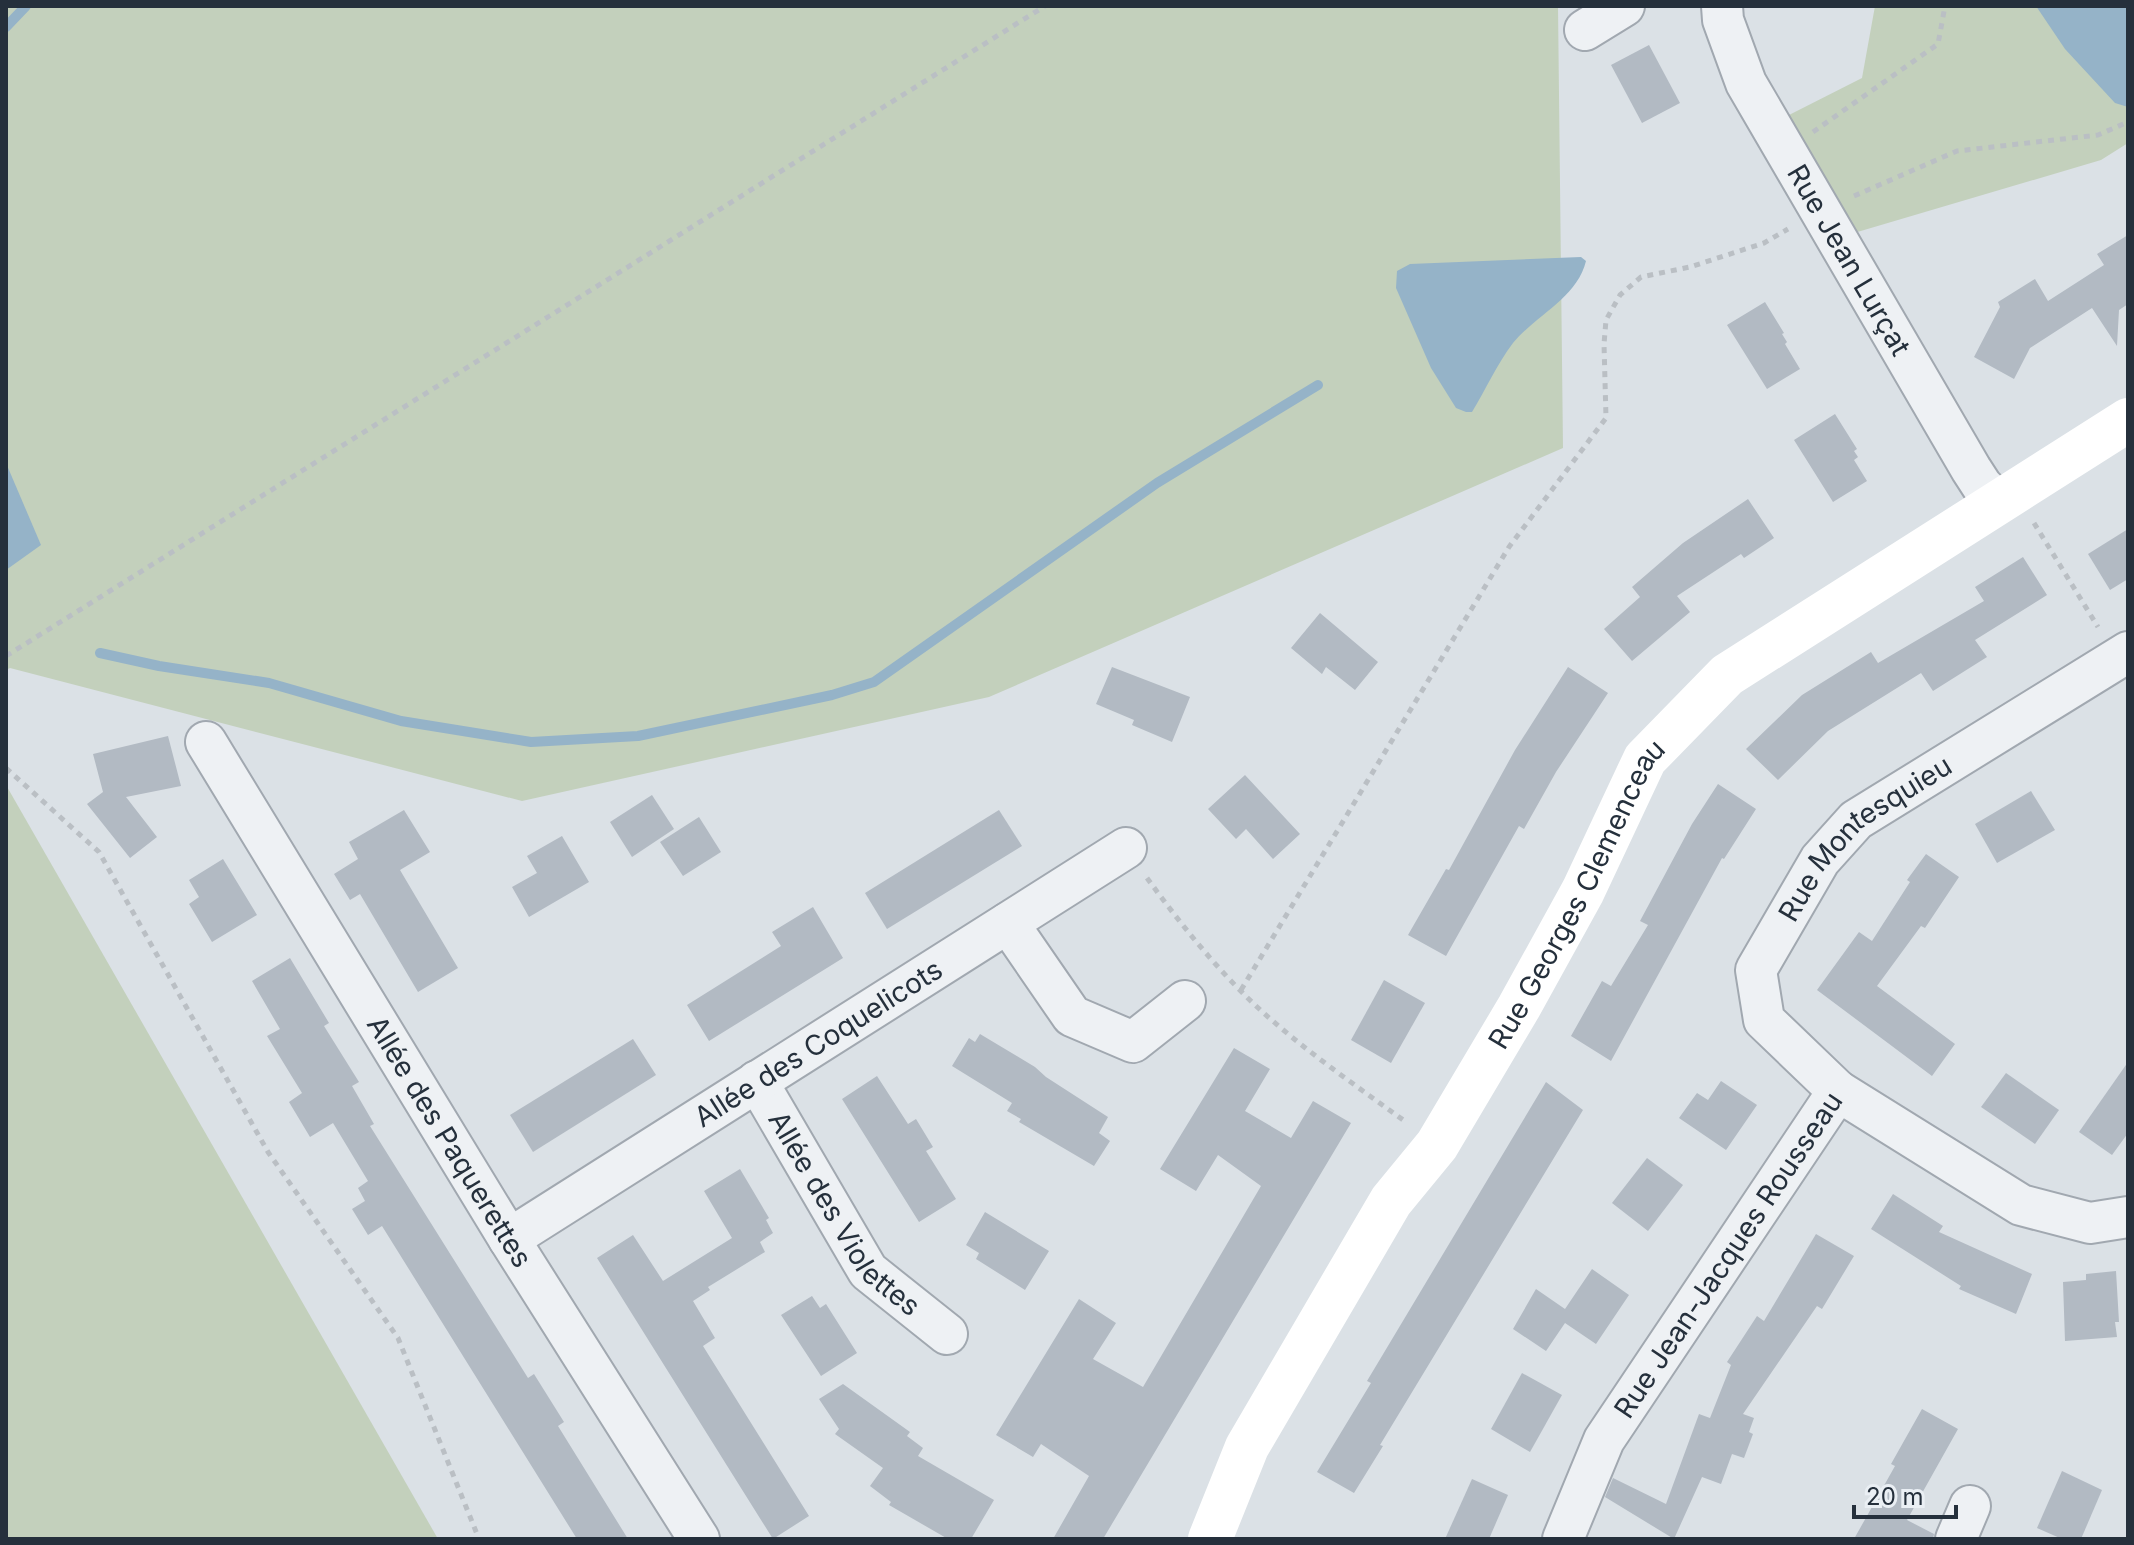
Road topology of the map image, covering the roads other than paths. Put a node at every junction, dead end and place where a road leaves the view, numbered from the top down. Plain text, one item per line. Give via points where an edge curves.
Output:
1 (1624, 6) edge
2 (1722, 6) edge
3 (1585, 30) dead end
4 (2128, 420) edge
5 (2006, 497) junction
6 (2123, 655) edge
7 (206, 742) dead end
8 (1126, 848) road end
9 (1008, 923) junction
10 (1185, 1001) dead end
11 (757, 1081) junction
12 (1838, 1091) junction
13 (2128, 1217) edge
14 (509, 1239) junction
15 (947, 1334) dead end
16 (699, 1539) edge
17 (1210, 1539) edge
18 (1563, 1539) edge

1 - 3 street
2 - 5 street, Rue Jean Lurçat via 1746,83 1971,469 1982,486
4 - 5 street, Rue Georges Clemenceau
5 - 17 street, Rue Georges Clemenceau via 1727,675 1645,759 1583,891 1519,1007 1437,1145 1391,1201 1247,1447
6 - 12 street, Rue Montesquieu via 1856,820 1820,860 1756,970 1764,1020
7 - 14 street, Allée des Paquerettes
8 - 9 street, Allée des Coquelicots
9 - 10 street via 1072,1016 1133,1042
9 - 11 street, Allée des Coquelicots
11 - 14 street, Allée des Coquelicots
11 - 15 street, Allée des Violettes via 868,1271
12 - 13 street, Rue Jean-Jacques Rousseau via 2021,1205 2090,1223
12 - 18 street, Rue Jean-Jacques Rousseau via 1604,1440
14 - 16 street, Allée des Paquerettes

